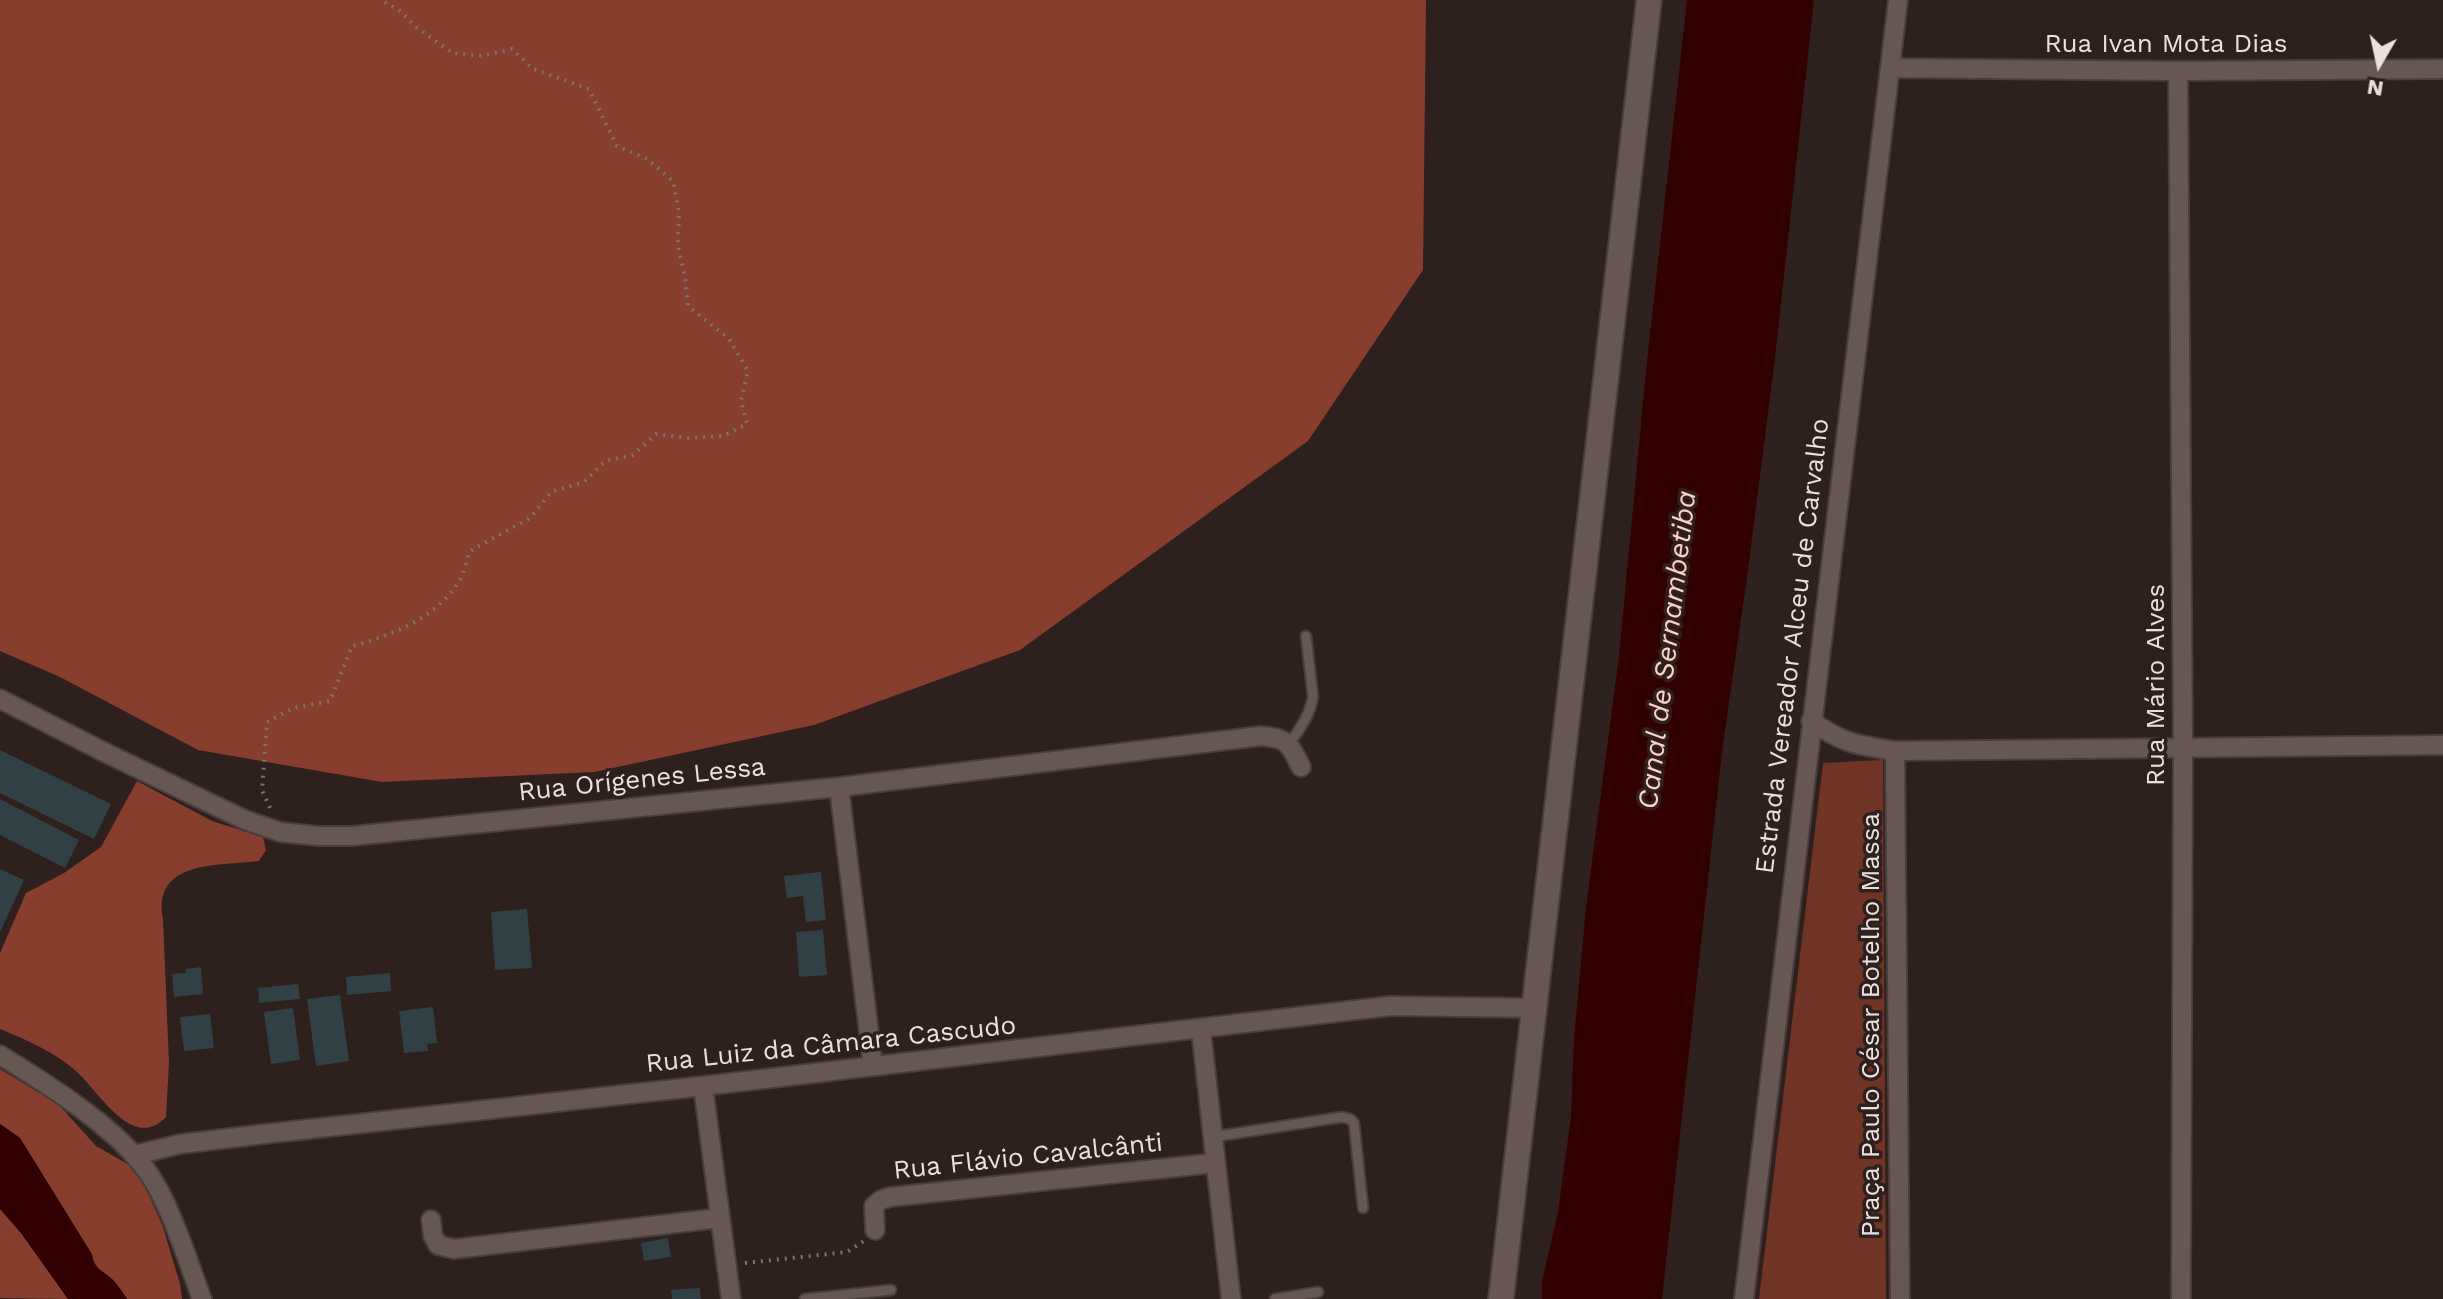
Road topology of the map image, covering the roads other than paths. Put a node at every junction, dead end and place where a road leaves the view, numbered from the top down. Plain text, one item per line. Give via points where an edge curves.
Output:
1 (1649, 0) edge
2 (1898, 0) edge
3 (1890, 68) junction
4 (2443, 69) edge
5 (2178, 71) junction
6 (1306, 636) dead end
7 (0, 699) edge
8 (1811, 721) junction
9 (1289, 743) junction
10 (2443, 745) edge
11 (2183, 747) junction
12 (1895, 751) junction
13 (1301, 767) dead end
14 (839, 787) junction
15 (1535, 1008) junction
16 (1201, 1030) junction
17 (0, 1055) edge
18 (873, 1066) junction
19 (703, 1086) junction
20 (1212, 1137) junction
21 (135, 1155) junction
22 (1215, 1163) junction
23 (1363, 1208) dead end
24 (720, 1218) junction
25 (431, 1220) dead end
26 (875, 1230) road end
27 (891, 1290) dead end
28 (1318, 1292) dead end
29 (202, 1299) edge
30 (731, 1299) edge
31 (805, 1299) edge
32 (1231, 1299) edge
33 (1275, 1299) edge
34 (1501, 1299) edge
35 (1744, 1299) edge
36 (1900, 1299) edge
37 (2181, 1299) edge

1 - 15 street
2 - 3 street, Estrada Vereador Alceu de Carvalho
3 - 5 street, Rua Ivan Mota Dias
3 - 8 street, Estrada Vereador Alceu de Carvalho
4 - 5 street, Rua Ivan Mota Dias
5 - 11 street, Rua Mário Alves
6 - 9 lane via 1313,697
7 - 14 street, Rua Orígenes Lessa via 245,820 280,832 318,836
8 - 12 street via 1850,743
8 - 35 street, Estrada Vereador Alceu de Carvalho
9 - 13 street
9 - 14 street, Rua Orígenes Lessa via 1261,736
10 - 11 street
11 - 12 street
11 - 37 street, Rua Mário Alves
12 - 36 street, Praça Paulo César Botelho Massa
14 - 18 street
15 - 16 street, Rua Luiz da Câmara Cascudo via 1390,1006
15 - 34 street
16 - 18 street, Rua Luiz da Câmara Cascudo
16 - 20 street
17 - 21 street via 76,1106
18 - 19 street, Rua Luiz da Câmara Cascudo
19 - 21 street, Rua Luiz da Câmara Cascudo via 219,1139
19 - 24 street
20 - 22 street
20 - 23 lane via 1350,1119
21 - 29 street via 162,1198
22 - 26 street, Rua Flávio Cavalcânti via 890,1197 874,1206
22 - 32 street
24 - 25 street via 454,1249 438,1245
24 - 30 street
27 - 31 lane
28 - 33 lane

